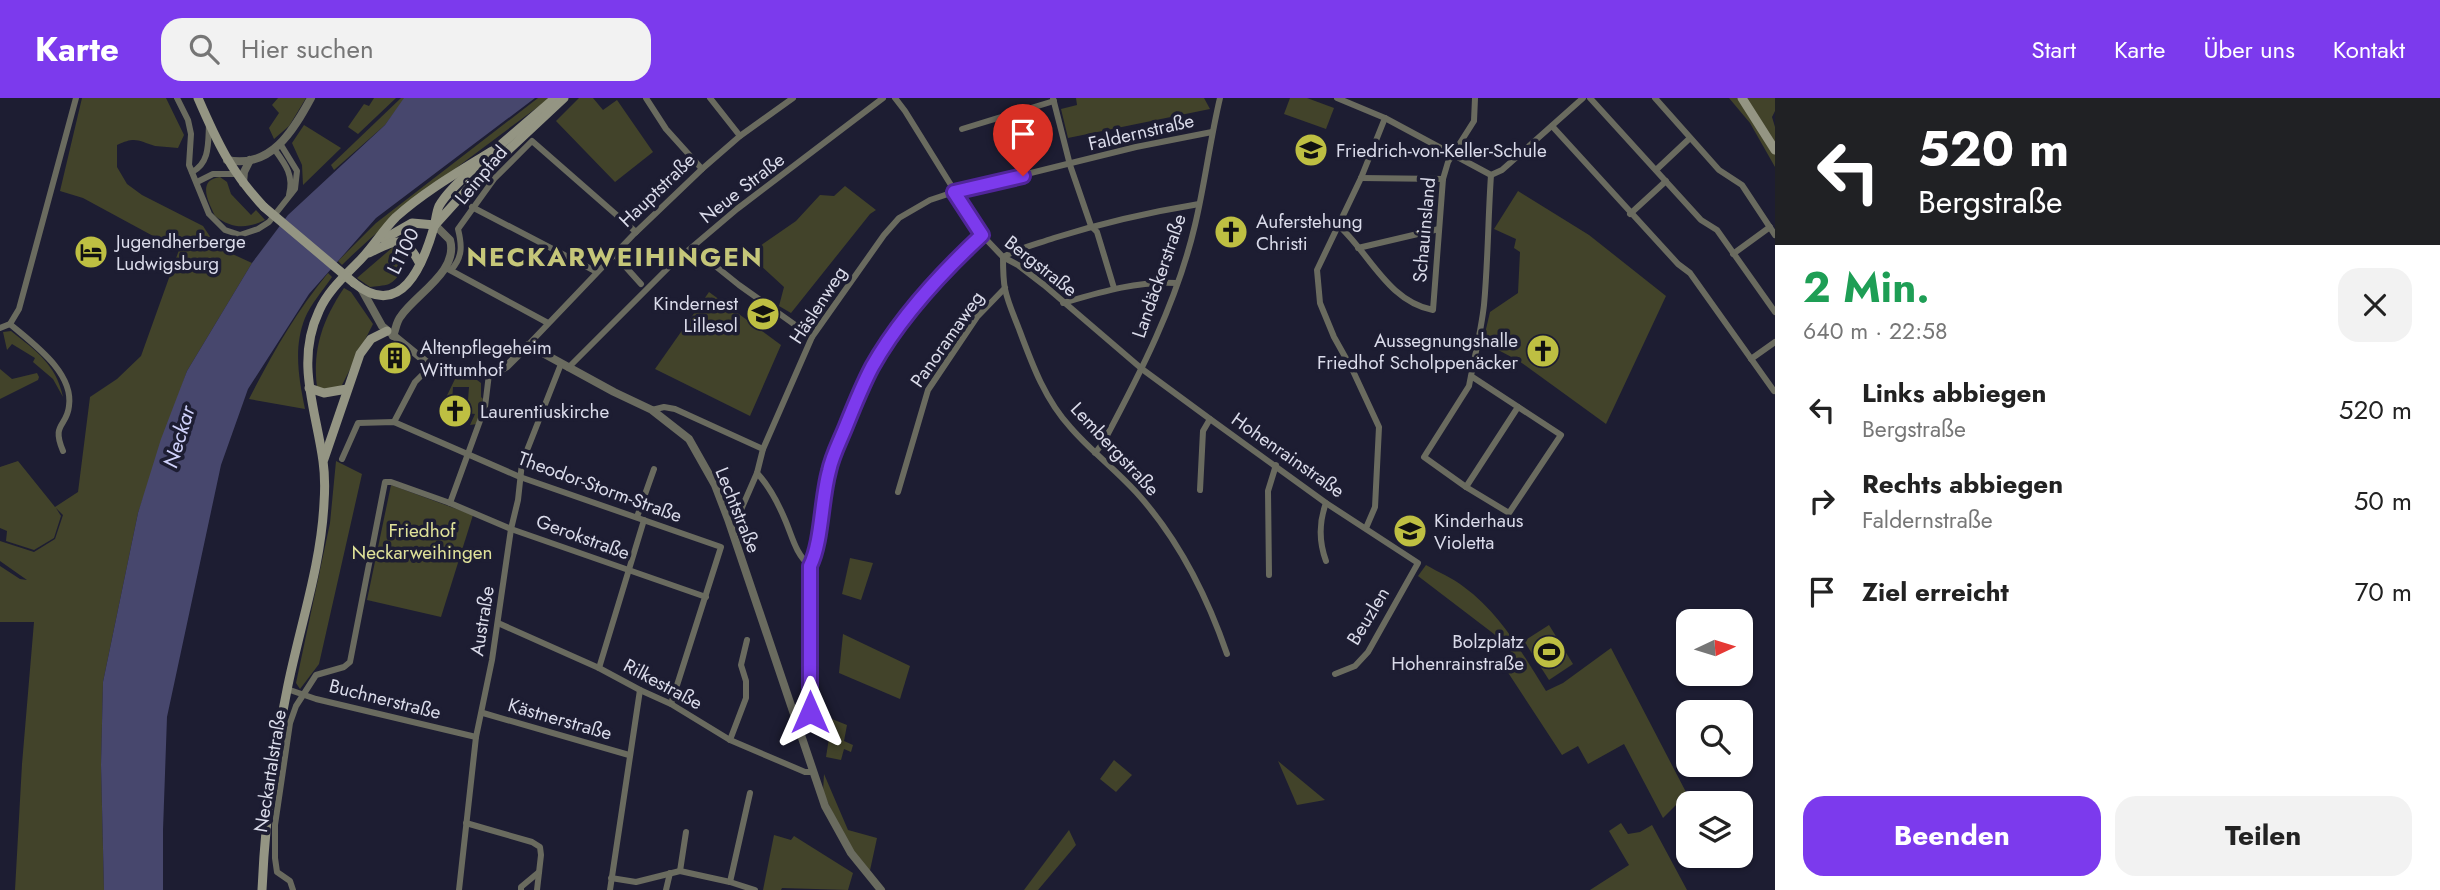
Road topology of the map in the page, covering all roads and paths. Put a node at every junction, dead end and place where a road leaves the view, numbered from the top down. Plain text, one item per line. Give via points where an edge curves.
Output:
1 (76, 98) edge
2 (177, 98) edge
3 (198, 98) edge
4 (310, 98) edge
5 (555, 98) edge
6 (564, 98) edge
7 (646, 98) edge
8 (710, 98) edge
9 (793, 98) edge
10 (883, 98) edge
11 (895, 98) edge
12 (1220, 98) edge
13 (1337, 98) edge
14 (1475, 98) edge
15 (1583, 98) edge
16 (1590, 98) edge
17 (1654, 98) edge
18 (1742, 98) edge
19 (1054, 100) edge
20 (1385, 118) junction
21 (209, 124) junction
22 (1552, 126) junction
23 (962, 129) dead end
24 (1212, 132) junction
25 (740, 136) junction
26 (1690, 138) junction
27 (278, 148) junction
28 (1775, 150) edge
29 (492, 151) junction
30 (1452, 155) junction
31 (227, 160) junction
32 (250, 160) junction
33 (1070, 165) junction
34 (702, 169) junction
35 (1656, 170) junction
36 (192, 172) junction
37 (236, 174) junction
38 (1491, 175) junction
39 (1360, 178) junction
40 (1443, 178) junction
41 (1666, 181) junction
42 (197, 183) junction
43 (243, 183) junction
44 (954, 192) junction
45 (1199, 204) junction
46 (472, 207) junction
47 (1630, 214) junction
48 (1337, 224) junction
49 (435, 225) junction
50 (1091, 226) junction
51 (1770, 228) junction
52 (1438, 229) junction
53 (636, 232) junction
54 (982, 235) junction
55 (1775, 235) edge
56 (693, 248) junction
57 (1358, 248) junction
58 (614, 254) junction
59 (1733, 254) junction
60 (364, 256) junction
61 (1003, 257) junction
62 (420, 264) junction
63 (446, 270) junction
64 (597, 272) junction
65 (1176, 283) junction
66 (641, 284) dead end
67 (1005, 288) junction
68 (1114, 288) junction
69 (362, 290) junction
70 (1063, 303) junction
71 (1775, 312) edge
72 (548, 323) junction
73 (10, 324) junction
74 (0, 328) edge
75 (390, 333) junction
76 (812, 337) junction
77 (1775, 342) edge
78 (528, 345) junction
79 (1751, 359) junction
80 (431, 366) junction
81 (564, 366) junction
82 (1142, 369) junction
83 (489, 374) junction
84 (1471, 376) junction
85 (309, 388) junction
86 (347, 389) junction
87 (1774, 391) edge
88 (1518, 407) junction
89 (652, 410) junction
90 (1210, 419) junction
91 (394, 422) junction
92 (763, 449) junction
93 (63, 451) dead end
94 (1095, 453) junction
95 (469, 454) junction
96 (342, 459) dead end
97 (323, 460) junction
98 (1276, 465) junction
99 (654, 469) dead end
100 (757, 473) junction
101 (520, 477) junction
102 (1466, 487) junction
103 (1200, 490) dead end
104 (898, 492) dead end
105 (450, 503) junction
106 (1326, 503) junction
107 (740, 512) dead end
108 (641, 519) junction
109 (511, 528) junction
110 (1366, 528) junction
111 (1325, 562) dead end
112 (1418, 563) joint
113 (810, 566) junction
114 (627, 570) junction
115 (1269, 575) dead end
116 (706, 597) junction
117 (498, 624) junction
118 (747, 640) dead end
119 (1227, 654) dead end
120 (599, 668) junction
121 (1335, 674) dead end
122 (287, 689) junction
123 (640, 690) junction
124 (303, 694) junction
125 (671, 704) junction
126 (810, 712) dead end
127 (483, 713) junction
128 (476, 737) junction
129 (730, 740) junction
130 (629, 755) junction
131 (813, 772) junction
132 (750, 793) dead end
133 (466, 823) junction
134 (686, 832) dead end
135 (680, 871) junction
136 (539, 872) junction
137 (670, 873) junction
138 (611, 878) junction
139 (728, 881) junction
140 (262, 890) edge
141 (293, 890) edge
142 (459, 890) edge
143 (521, 890) edge
144 (537, 890) edge
145 (610, 890) edge
146 (666, 890) edge
147 (723, 890) edge
148 (755, 890) edge
149 (881, 890) edge

1 - 73 street via 19,309
2 - 36 street via 191,134 188,160
3 - 21 main road
4 - 27 street
5 - 29 main road
6 - 49 main road
7 - 34 street
8 - 25 street
9 - 25 street, Hauptstraße
10 - 56 street, Neue Straße
11 - 44 street, Bergstraße
12 - 24 street, Landäckerstraße
13 - 20 street
14 - 30 street, Schauinsland via 1474,121
15 - 22 street
16 - 35 street
17 - 26 street
18 - 28 main road
19 - 23 street
19 - 33 street
20 - 30 street
20 - 39 street
21 - 31 main road
21 - 36 street via 206,159
22 - 38 street
22 - 47 street
24 - 33 street, Faldernstraße
24 - 45 street, Landäckerstraße
25 - 34 street, Hauptstraße
26 - 35 street
26 - 51 street via 1723,173 1742,185
27 - 32 street
27 - 42 street via 293,162 298,175 295,189 269,222 253,233 240,235 214,221
29 - 49 main road, L1100 via 447,196
29 - 60 main road via 396,218
30 - 38 street
30 - 40 street, Schauinsland
31 - 32 street
31 - 37 main road
32 - 43 street
33 - 44 street, Faldernstraße
33 - 50 street
34 - 53 street, Hauptstraße
35 - 41 street
36 - 42 street
37 - 42 street via 213,174
37 - 43 main road
38 - 84 street via 1484,306
39 - 40 street
39 - 48 street
40 - 52 street, Schauinsland
41 - 47 street
41 - 59 street via 1701,220 1717,230
43 - 69 main road, bridge via 264,207
44 - 54 street, Bergstraße
44 - 76 street, Häslenweg via 899,218
45 - 50 street
45 - 65 street, Landäckerstraße
46 - 53 street, Leinpfad via 532,141
46 - 63 street, Leinpfad via 458,229 460,257
46 - 64 street
47 - 79 street via 1690,273
48 - 57 street
48 - 110 street via 1317,270 1320,303 1378,427 1375,507
49 - 60 main road via 418,222 402,227
49 - 62 main road, L1100
49 - 63 street via 452,248
50 - 61 street
50 - 68 street via 1097,232
51 - 55 street
51 - 59 street
52 - 57 street
52 - 57 street, Schauinsland via 1433,310 1394,291
53 - 58 street, Hauptstraße
54 - 61 street, Bergstraße
54 - 113 street via 921,297 872,368 829,469 816,554
56 - 76 street
56 - 81 street, Neue Straße
58 - 64 street, Hauptstraße
58 - 66 street
59 - 71 street
60 - 62 main road via 395,240 409,246
60 - 85 main road via 318,313 307,347
61 - 67 street, Lembergstraße
61 - 70 street, Bergstraße
62 - 69 main road, L1100 via 400,292 377,296
63 - 72 street
63 - 75 street, Leinpfad via 402,314
64 - 72 street, Hauptstraße
65 - 68 street
65 - 82 street, Landäckerstraße
67 - 94 street, Lembergstraße via 1032,365 1052,405
67 - 104 street, Panoramaweg via 977,317 928,390
68 - 70 street
69 - 75 street
70 - 82 street, Bergstraße
72 - 78 street, Hauptstraße
73 - 74 street
73 - 93 street via 59,370 69,390 70,408 58,428
75 - 80 street
75 - 86 main road via 376,335 365,346
76 - 92 street, Häslenweg
77 - 79 street
78 - 81 street, Lechtstraße
78 - 83 street, Hauptstraße via 502,370
79 - 87 street
80 - 83 street
80 - 91 street via 415,382
81 - 89 street, Lechtstraße
81 - 101 street, Austraße via 529,442
82 - 90 street, Hohenrainstraße
82 - 94 street, Landäckerstraße
83 - 95 street via 485,407
84 - 88 street
84 - 102 street via 1424,457
85 - 86 main road via 324,393
85 - 97 main road
86 - 97 main road
88 - 102 street
88 - 102 street via 1561,435 1509,513
89 - 92 street via 675,409
89 - 131 street, Lechtstraße via 689,439 715,485
90 - 98 street, Hohenrainstraße
90 - 103 street via 1203,431
91 - 95 street, Theodor-Storm-Straße
91 - 96 street via 358,423
92 - 100 street, Häslenweg
94 - 119 street, Lembergstraße via 1135,492 1178,552 1211,611
95 - 101 street, Theodor-Storm-Straße
95 - 105 street
97 - 122 main road via 323,514 315,568
98 - 106 street, Hohenrainstraße
98 - 115 street via 1268,491
99 - 108 street
100 - 107 street, Häslenweg
100 - 113 street via 781,511 800,557
101 - 108 street, Theodor-Storm-Straße
101 - 109 street, Austraße
105 - 109 street, Gerokstraße
105 - 124 street, Gerokstraße via 385,482 349,662 316,675
106 - 110 street, Hohenrainstraße
106 - 111 street via 1320,518
108 - 114 street
108 - 116 street, Theodor-Storm-Straße via 722,547
109 - 114 street, Gerokstraße
109 - 117 street, Austraße
110 - 112 street, Hohenrainstraße
112 - 121 street, Beuzlen via 1368,652 1354,666
113 - 126 street
114 - 116 street, Gerokstraße
114 - 120 street
116 - 125 street
117 - 120 street, Rilkestraße
117 - 127 street, Austraße
118 - 129 street via 741,665 746,698
120 - 123 street, Rilkestraße
122 - 124 street, Buchnerstraße
122 - 140 main road via 268,803
123 - 125 street, Rilkestraße
123 - 130 street
124 - 128 street, Buchnerstraße
124 - 141 street, Neckartalstraße via 290,723 274,839 277,872 290,881
125 - 129 street, Rilkestraße
127 - 128 street, Austraße
127 - 130 street, Kästnerstraße
128 - 133 street, Austraße
129 - 131 street, Rilkestraße
130 - 138 street
131 - 149 street, Lechtstraße via 842,840
132 - 139 street
133 - 136 street via 540,847
133 - 142 street, Austraße
134 - 135 street
135 - 137 street
135 - 139 street
136 - 143 street
136 - 144 street
137 - 138 street via 636,883
137 - 146 street
138 - 145 street
139 - 147 street
139 - 148 street

